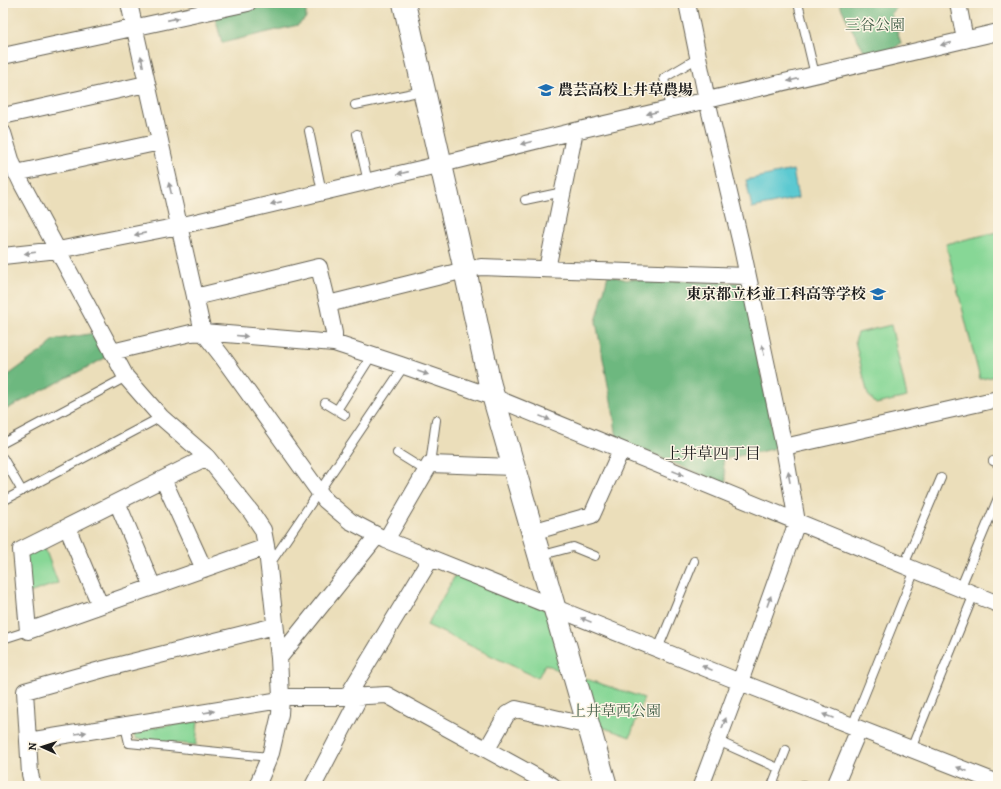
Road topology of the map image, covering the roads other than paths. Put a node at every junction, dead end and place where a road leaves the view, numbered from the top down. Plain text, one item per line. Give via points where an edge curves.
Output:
1 (129, 3) edge
2 (248, 3) edge
3 (404, 3) edge
4 (687, 3) edge
5 (798, 3) edge
6 (958, 3) edge
7 (210, 7) edge
8 (135, 28) junction
9 (998, 32) edge
10 (965, 40) junction
11 (3, 56) edge
12 (698, 58) junction
13 (816, 75) junction
14 (146, 84) junction
15 (424, 90) junction
16 (707, 100) junction
17 (355, 105) dead end
18 (670, 109) junction
19 (3, 116) edge
20 (309, 131) dead end
21 (575, 131) junction
22 (3, 133) edge
23 (357, 134) dead end
24 (160, 142) junction
25 (441, 165) junction
26 (10, 166) edge
27 (368, 182) junction
28 (322, 192) junction
29 (562, 192) junction
30 (525, 200) dead end
31 (179, 226) junction
32 (58, 250) junction
33 (3, 256) edge
34 (547, 269) junction
35 (466, 270) junction
36 (747, 276) junction
37 (195, 297) junction
38 (328, 304) junction
39 (203, 332) junction
40 (334, 343) junction
41 (112, 352) junction
42 (372, 356) junction
43 (401, 365) junction
44 (126, 377) junction
45 (493, 397) junction
46 (998, 399) edge
47 (326, 403) dead end
48 (337, 410) junction
49 (345, 415) dead end
50 (161, 417) junction
51 (436, 420) dead end
52 (3, 443) edge
53 (784, 447) junction
54 (621, 450) junction
55 (398, 453) dead end
56 (207, 457) junction
57 (3, 458) edge
58 (428, 467) junction
59 (513, 467) junction
60 (941, 478) dead end
61 (163, 479) junction
62 (22, 491) junction
63 (319, 492) junction
64 (998, 498) edge
65 (3, 501) edge
66 (117, 502) junction
67 (798, 522) junction
68 (67, 527) junction
69 (532, 532) junction
70 (382, 538) junction
71 (266, 547) junction
72 (539, 556) junction
73 (594, 556) dead end
74 (431, 558) junction
75 (694, 561) dead end
76 (268, 566) junction
77 (910, 568) junction
78 (204, 569) junction
79 (153, 587) junction
80 (967, 592) junction
81 (998, 604) edge
82 (100, 605) junction
83 (555, 608) junction
84 (275, 626) junction
85 (28, 631) junction
86 (3, 639) edge
87 (658, 649) junction
88 (279, 658) junction
89 (740, 682) junction
90 (353, 697) junction
91 (280, 699) junction
92 (125, 726) junction
93 (589, 726) junction
94 (856, 727) junction
95 (28, 741) junction
96 (718, 741) junction
97 (487, 749) junction
98 (911, 749) junction
99 (786, 750) dead end
100 (269, 756) junction
101 (778, 768) junction
102 (773, 783) dead end
103 (998, 783) edge
104 (33, 786) edge
105 (257, 786) edge
106 (314, 786) edge
107 (553, 786) edge
108 (606, 786) edge
109 (701, 786) edge
110 (803, 786) edge
111 (806, 786) edge
112 (835, 786) edge

1 - 8 street
2 - 7 street
3 - 15 street
4 - 12 street
5 - 13 lane
6 - 10 street
8 -> 7 street
8 - 11 street
14 -> 8 street
9 - 10 street
10 -> 13 street
12 - 16 street
12 - 18 lane via 664,78
13 -> 16 street
14 - 19 street
14 - 24 street
15 - 17 lane
15 - 25 street
16 - 18 street
16 - 36 street
18 -> 21 street
20 - 28 lane
21 -> 25 street
21 - 29 street
22 - 26 street
23 - 27 lane
24 - 26 street
31 -> 24 street
25 -> 27 street
25 - 35 street
26 - 32 street
27 - 28 street
28 -> 31 street
29 - 30 lane
29 - 34 street
31 -> 32 street
31 - 37 street
32 -> 33 street
32 - 41 street
34 - 35 street
34 - 36 street
35 - 38 street
35 - 45 street
53 -> 36 street
37 - 38 street via 319,267
37 - 39 street
38 - 40 street
39 -> 40 street
39 - 41 street
39 - 63 street
40 - 42 street
41 - 44 street
42 - 43 street
42 - 48 lane
43 -> 45 street
43 - 63 lane via 400,372
44 - 50 street
44 - 52 lane
45 -> 54 street
45 - 59 street
46 - 53 street
47 - 48 lane
48 - 49 lane
50 - 56 street
50 - 62 lane
51 - 58 lane
67 -> 53 street
54 -> 67 street
54 - 69 street via 592,515
55 - 58 lane
56 - 61 street
56 - 71 street via 263,530
57 - 62 lane
58 - 59 street
58 - 70 street
59 - 69 street
60 - 77 lane
61 - 66 street
61 - 78 street
62 - 65 lane
63 - 70 street via 324,500 350,521
63 - 76 lane
64 - 80 lane
66 - 68 street
66 - 79 street
67 - 77 street
89 -> 67 street
68 - 82 street
68 - 85 street via 21,550
69 - 72 street
70 - 74 street
70 - 88 street
71 - 76 street
71 - 78 street
72 - 73 lane via 573,547
72 - 83 street
74 - 83 street
74 - 90 street
75 - 87 lane
76 - 84 street
77 - 80 street
77 - 94 lane
78 - 79 street
79 - 82 street
80 - 81 street
80 - 98 lane
82 - 85 street
87 -> 83 street
83 - 93 street
84 - 88 street
84 - 95 street via 25,691
85 - 86 lane
89 -> 87 street
88 - 91 street
94 -> 89 street
96 -> 89 street
90 - 91 street
90 - 97 street via 387,695
90 - 106 street
92 -> 91 street
91 - 100 street via 280,714
95 -> 92 street
92 - 100 lane via 129,742
93 - 97 street via 516,709 507,714
93 - 108 street
94 - 98 street
94 - 112 street
95 - 104 street
96 - 101 lane
96 - 109 street
97 - 107 street
103 -> 98 street
99 - 101 lane
100 - 105 street
101 - 102 lane
110 - 111 lane

